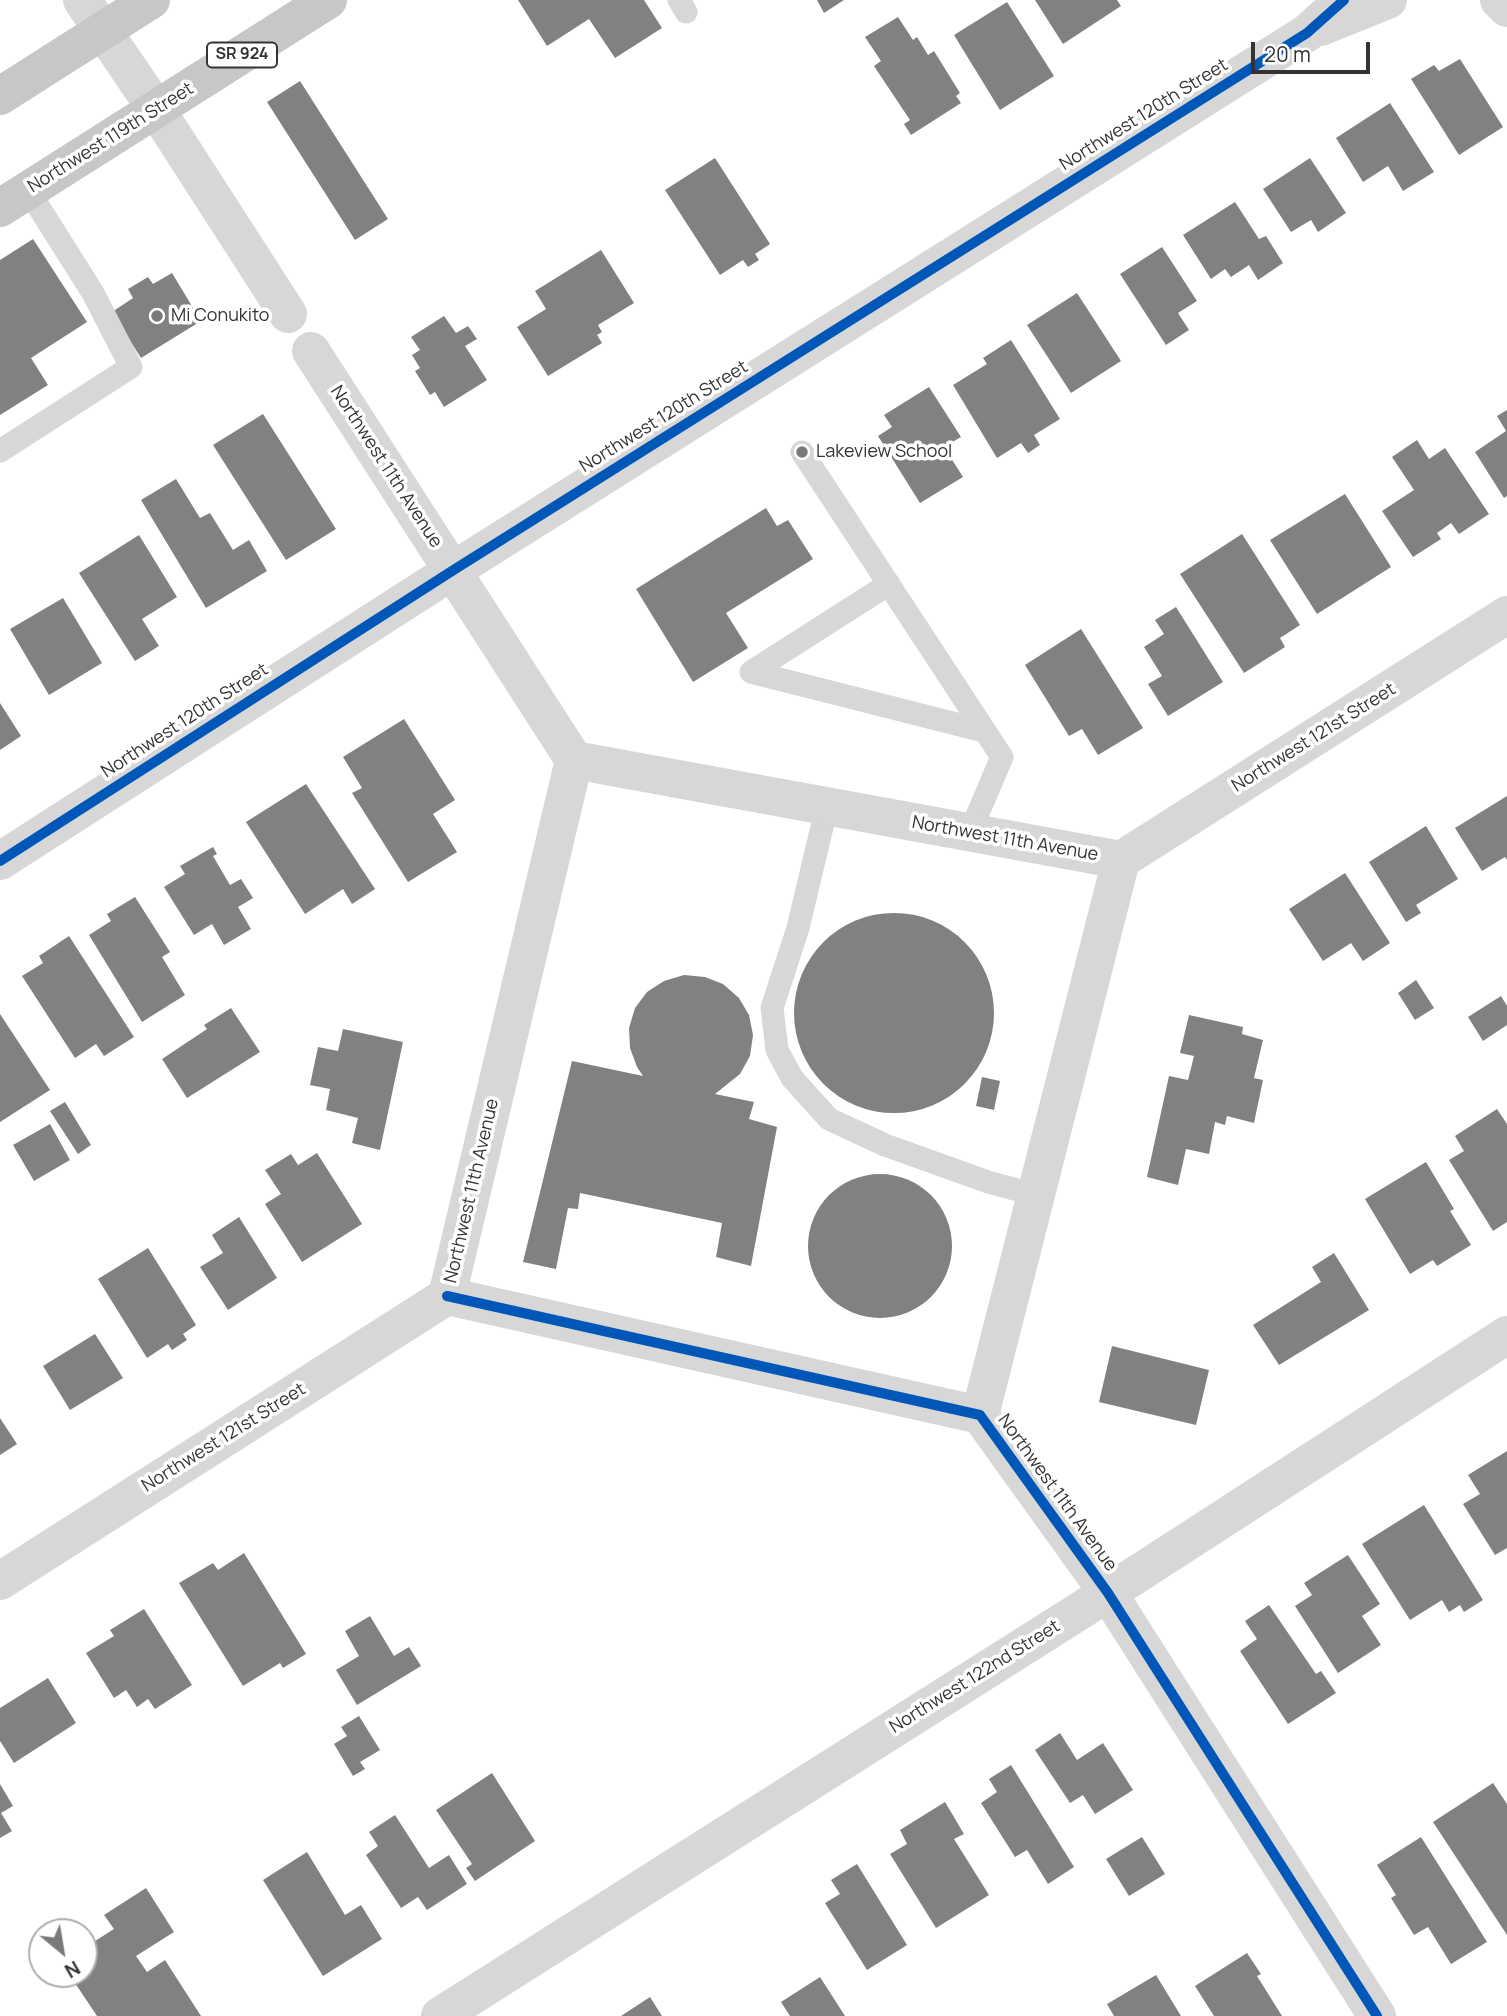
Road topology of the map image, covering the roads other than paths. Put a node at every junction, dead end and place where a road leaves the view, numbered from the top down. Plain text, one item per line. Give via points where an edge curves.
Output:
1 (151, 0) edge
2 (328, 0) edge
3 (1344, 0) edge
4 (1388, 0) edge
5 (1499, 0) edge
6 (1507, 8) edge
7 (92, 15) edge
8 (1307, 33) junction
9 (0, 96) edge
10 (156, 109) junction
11 (14, 199) edge
12 (288, 314) dead end
13 (311, 351) dead end
14 (0, 451) edge
15 (802, 452) dead end
16 (452, 571) junction
17 (889, 584) junction
18 (1507, 615) edge
19 (984, 731) junction
20 (574, 760) junction
21 (827, 806) junction
22 (970, 832) junction
23 (1121, 860) junction
24 (0, 861) edge
25 (1036, 1195) junction
26 (447, 1296) junction
27 (1507, 1335) edge
28 (980, 1415) junction
29 (0, 1581) edge
30 (1108, 1593) junction
31 (440, 2016) edge
32 (1377, 2016) edge

1 - 7 highway
2 - 10 highway, Northwest 119th Street / SR 924
3 - 8 street, Northwest 120th Street
4 - 8 street, Northwest 120th Street
5 - 6 street
7 - 9 highway
7 - 10 street
8 - 16 street, Northwest 120th Street
10 - 11 highway, Northwest 119th Street / SR 924
10 - 12 street
11 - 14 lane via 93,293 131,367
13 - 16 street, Northwest 11th Avenue
15 - 17 lane
16 - 20 street, Northwest 11th Avenue
16 - 24 street, Northwest 120th Street
17 - 19 lane
17 - 19 lane via 751,672
18 - 23 street, Northwest 121st Street
19 - 22 lane via 1002,757
20 - 21 street, Northwest 11th Avenue
20 - 26 street, Northwest 11th Avenue
21 - 22 street, Northwest 11th Avenue
21 - 25 lane via 798,928 772,1008 777,1050 792,1078 829,1119 885,1145
22 - 23 street, Northwest 11th Avenue
23 - 25 street, Northwest 11th Avenue
25 - 28 street, Northwest 11th Avenue
26 - 28 street, Northwest 11th Avenue
26 - 29 street, Northwest 121st Street
27 - 30 street, Northwest 122nd Street
28 - 30 street, Northwest 11th Avenue
30 - 31 street, Northwest 122nd Street
30 - 32 street, Northwest 11th Avenue

